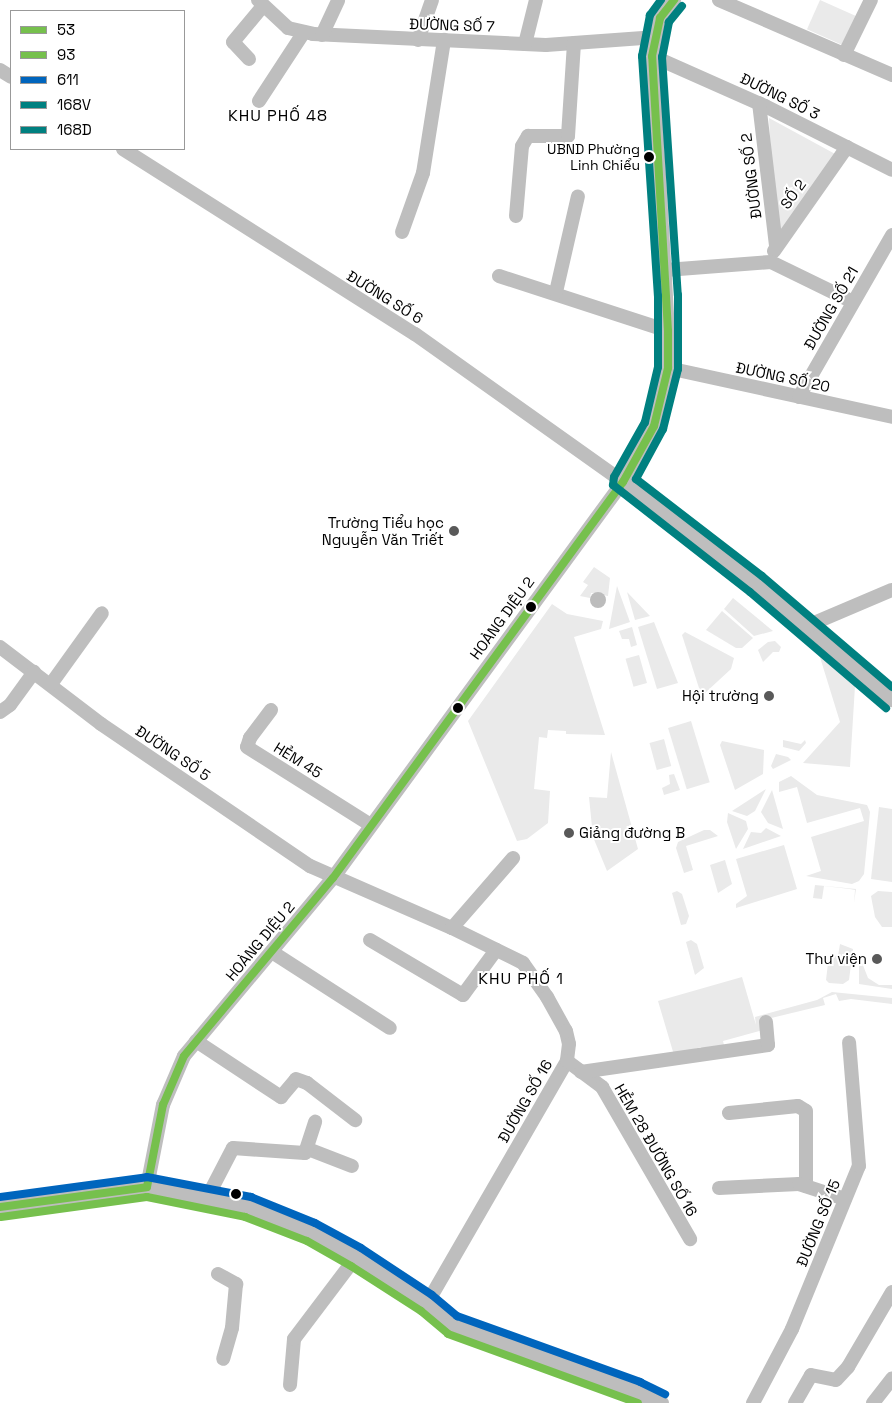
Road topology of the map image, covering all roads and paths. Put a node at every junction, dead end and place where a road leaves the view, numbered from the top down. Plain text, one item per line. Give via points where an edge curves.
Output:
1 (338, 0) edge
2 (432, 0) edge
3 (536, 0) edge
4 (674, 0) edge
5 (719, 0) edge
6 (870, 0) edge
7 (260, 3) edge
8 (304, 32) junction
9 (322, 35) junction
10 (657, 37) junction
11 (418, 40) junction
12 (444, 40) junction
13 (574, 43) junction
14 (525, 44) junction
15 (844, 55) junction
16 (652, 56) junction
17 (249, 59) dead end
18 (892, 75) edge
19 (259, 101) dead end
20 (759, 103) junction
21 (847, 147) junction
22 (125, 150) edge
23 (892, 170) edge
24 (578, 196) dead end
25 (516, 216) dead end
26 (402, 232) dead end
27 (892, 235) edge
28 (776, 246) junction
29 (771, 262) junction
30 (666, 270) junction
31 (499, 276) dead end
32 (556, 292) junction
33 (853, 302) junction
34 (668, 330) junction
35 (668, 368) junction
36 (799, 397) junction
37 (892, 417) edge
38 (623, 482) junction
39 (892, 590) edge
40 (102, 613) dead end
41 (807, 626) junction
42 (0, 647) edge
43 (34, 672) junction
44 (51, 684) junction
45 (892, 700) edge
46 (270, 710) dead end
47 (0, 712) edge
48 (371, 825) junction
49 (512, 858) dead end
50 (333, 878) junction
51 (452, 928) junction
52 (370, 940) dead end
53 (496, 950) junction
54 (272, 952) junction
55 (766, 1022) dead end
56 (390, 1028) dead end
57 (196, 1041) junction
58 (849, 1042) dead end
59 (567, 1061) junction
60 (582, 1072) junction
61 (729, 1114) dead end
62 (354, 1120) dead end
63 (315, 1122) dead end
64 (308, 1149) junction
65 (352, 1166) dead end
66 (806, 1186) junction
67 (147, 1187) junction
68 (719, 1188) dead end
69 (208, 1196) junction
70 (845, 1199) junction
71 (0, 1207) edge
72 (690, 1239) dead end
73 (356, 1257) junction
74 (218, 1274) dead end
75 (892, 1292) edge
76 (426, 1303) junction
77 (223, 1359) dead end
78 (892, 1380) edge
79 (290, 1385) dead end
80 (660, 1403) edge
81 (752, 1403) edge
82 (795, 1403) edge
83 (873, 1403) edge

1 - 9 street
2 - 11 street
3 - 14 street
4 - 10 street, HOÀNG DIỆU 2 via 660,18
5 - 15 street
6 - 15 street
7 - 8 street, ĐƯỜNG SỐ 7 via 288,28
7 - 17 street via 233,42
8 - 9 street, ĐƯỜNG SỐ 7
8 - 19 street
9 - 11 street, ĐƯỜNG SỐ 7
10 - 13 street, ĐƯỜNG SỐ 7
10 - 16 street, HOÀNG DIỆU 2
11 - 12 street, ĐƯỜNG SỐ 7
12 - 14 street, ĐƯỜNG SỐ 7
12 - 26 street via 423,173
13 - 14 street, ĐƯỜNG SỐ 7
13 - 25 street via 568,136 528,136 522,146
15 - 18 street
16 - 20 street, ĐƯỜNG SỐ 3
16 - 30 street, HOÀNG DIỆU 2
20 - 21 street, ĐƯỜNG SỐ 3
20 - 28 street, ĐƯỜNG SỐ 2
21 - 23 street, ĐƯỜNG SỐ 3
21 - 28 street, SỐ 2
22 - 38 street, ĐƯỜNG SỐ 6 via 415,334
24 - 32 street
27 - 33 street, ĐƯỜNG SỐ 21
28 - 29 street, SỐ 2
29 - 30 street
29 - 33 street
30 - 34 street, HOÀNG DIỆU 2
31 - 32 street
32 - 34 street
33 - 36 street, ĐƯỜNG SỐ 21
34 - 35 street, HOÀNG DIỆU 2
35 - 36 street, ĐƯỜNG SỐ 20
35 - 38 street, HOÀNG DIỆU 2 via 654,426
36 - 37 street, ĐƯỜNG SỐ 20
38 - 41 street, ĐƯỜNG SỐ 6
38 - 48 street, HOÀNG DIỆU 2
39 - 41 street via 878,593 843,613
40 - 44 street
41 - 45 street, ĐƯỜNG SỐ 6
42 - 43 street, ĐƯỜNG SỐ 5
43 - 44 street, ĐƯỜNG SỐ 5
43 - 47 street via 10,705
44 - 50 street, ĐƯỜNG SỐ 5 via 101,724 310,866
46 - 48 street, HẺM 45 via 247,747
48 - 50 street, HOÀNG DIỆU 2
49 - 51 street
50 - 51 street, ĐƯỜNG SỐ 16
50 - 54 street, HOÀNG DIỆU 2
51 - 53 street, ĐƯỜNG SỐ 16
52 - 53 street via 463,995
53 - 59 street, ĐƯỜNG SỐ 16 via 523,963 547,997 566,1031 569,1044
54 - 56 street
54 - 57 street, HOÀNG DIỆU 2
55 - 60 street via 768,1045
57 - 62 street via 281,1097 296,1079 307,1083
57 - 67 street, HOÀNG DIỆU 2 via 184,1056 162,1104
58 - 70 street, ĐƯỜNG SỐ 15 via 859,1166
59 - 60 street, HẺM 28 ĐƯỜNG SỐ 16
59 - 76 street, ĐƯỜNG SỐ 16
60 - 72 street, HẺM 28 ĐƯỜNG SỐ 16 via 602,1087
61 - 66 street via 798,1106 806,1111
63 - 64 street
64 - 65 street
64 - 69 street via 299,1154 233,1148
66 - 68 street via 758,1184
66 - 70 street
67 - 69 main road
67 - 71 main road
69 - 73 main road via 248,1207 311,1232
70 - 81 street, ĐƯỜNG SỐ 15 via 792,1329
73 - 76 main road
73 - 79 street via 294,1339
74 - 77 street via 236,1284 232,1328
75 - 82 street via 848,1367 836,1380 811,1375
76 - 80 main road via 452,1324 480,1336 628,1388
78 - 83 street

